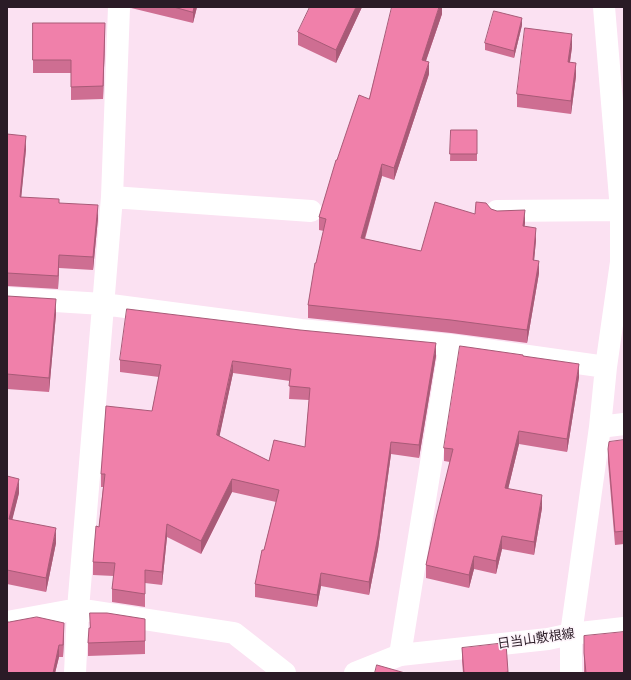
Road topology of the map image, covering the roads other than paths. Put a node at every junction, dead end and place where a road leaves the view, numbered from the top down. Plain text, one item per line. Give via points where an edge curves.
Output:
1 (119, 7) edge
2 (604, 7) edge
3 (112, 197) junction
4 (621, 210) junction
5 (311, 211) dead end
6 (497, 211) edge
7 (623, 262) edge
8 (7, 298) edge
9 (103, 304) junction
10 (450, 345) junction
11 (606, 367) junction
12 (624, 424) edge
13 (600, 427) junction
14 (78, 609) junction
15 (7, 622) edge
16 (624, 628) edge
17 (571, 634) junction
18 (400, 655) junction
19 (75, 673) edge
20 (285, 673) edge
21 (355, 673) edge
22 (571, 673) edge

1 - 3 street
2 - 4 street
3 - 5 street
3 - 9 street
4 - 6 street
4 - 7 street
7 - 11 street
8 - 9 street
9 - 10 street via 301,330
9 - 14 street
10 - 11 street
10 - 18 street
11 - 13 street
12 - 13 street
13 - 17 street
14 - 15 street
14 - 19 street
14 - 20 street via 234,633
16 - 17 street, 日当山敷根線
17 - 18 street, 日当山敷根線 via 548,639
17 - 22 street
18 - 21 street, 日当山敷根線

